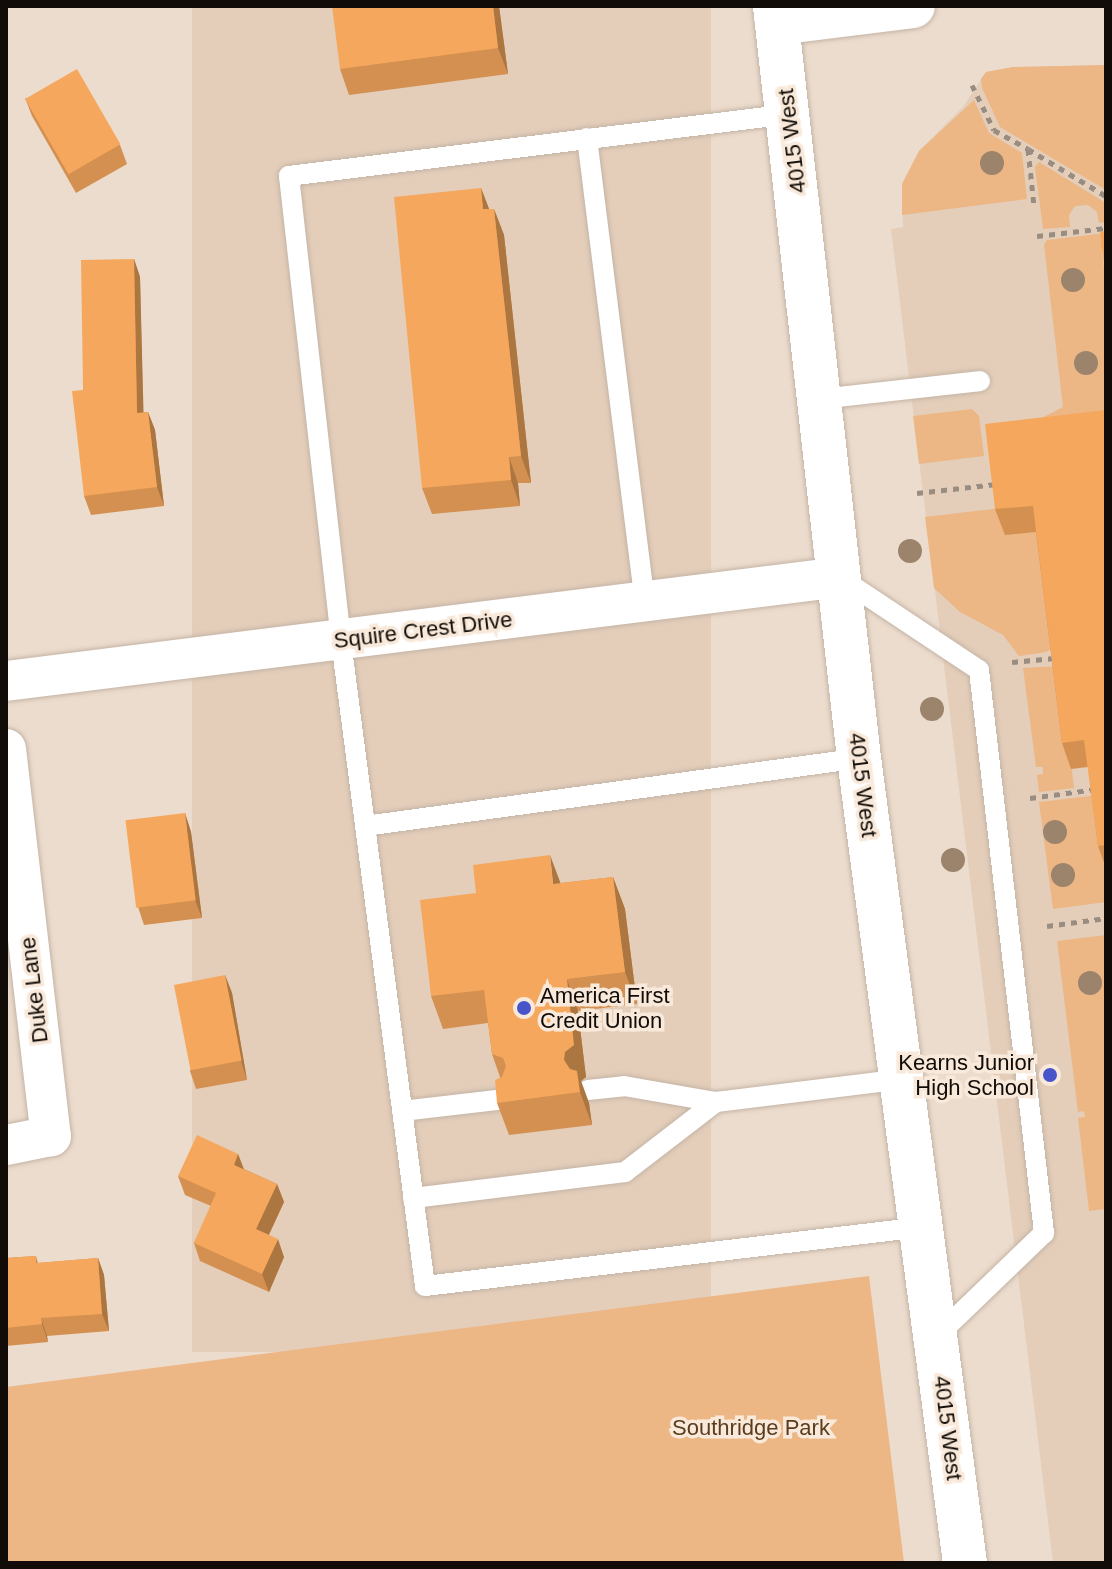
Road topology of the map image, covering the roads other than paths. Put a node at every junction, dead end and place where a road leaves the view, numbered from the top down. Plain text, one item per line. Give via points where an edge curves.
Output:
1 (913, 6) edge
2 (776, 14) edge
3 (790, 114) junction
4 (587, 138) junction
5 (980, 381) dead end
6 (820, 399) junction
7 (840, 577) junction
8 (645, 602) junction
9 (341, 641) junction
10 (6, 681) edge
11 (6, 749) edge
12 (859, 758) junction
13 (365, 826) junction
14 (902, 1079) junction
15 (588, 1090) dead end
16 (505, 1099) edge
17 (716, 1102) junction
18 (402, 1111) junction
19 (6, 1145) edge
20 (413, 1198) junction
21 (922, 1227) junction
22 (937, 1336) junction
23 (965, 1563) edge

1 - 2 street
2 - 3 street, 4015 West
3 - 4 lane
3 - 6 street, 4015 West
4 - 8 lane
4 - 9 lane via 289,176
5 - 6 lane
6 - 7 street, 4015 West
7 - 8 street, Squire Crest Drive
7 - 12 street, 4015 West
7 - 22 lane via 979,670 1044,1233
8 - 9 street, Squire Crest Drive
9 - 10 street, Squire Crest Drive
9 - 13 lane
11 - 19 street, Duke Lane via 51,1136
12 - 13 lane
12 - 14 street, 4015 West
13 - 18 lane
14 - 17 lane
14 - 21 street, 4015 West
15 - 17 lane via 624,1086
16 - 18 lane
17 - 20 lane via 625,1172
18 - 20 lane
20 - 21 lane via 425,1286
21 - 22 street, 4015 West
22 - 23 street, 4015 West

